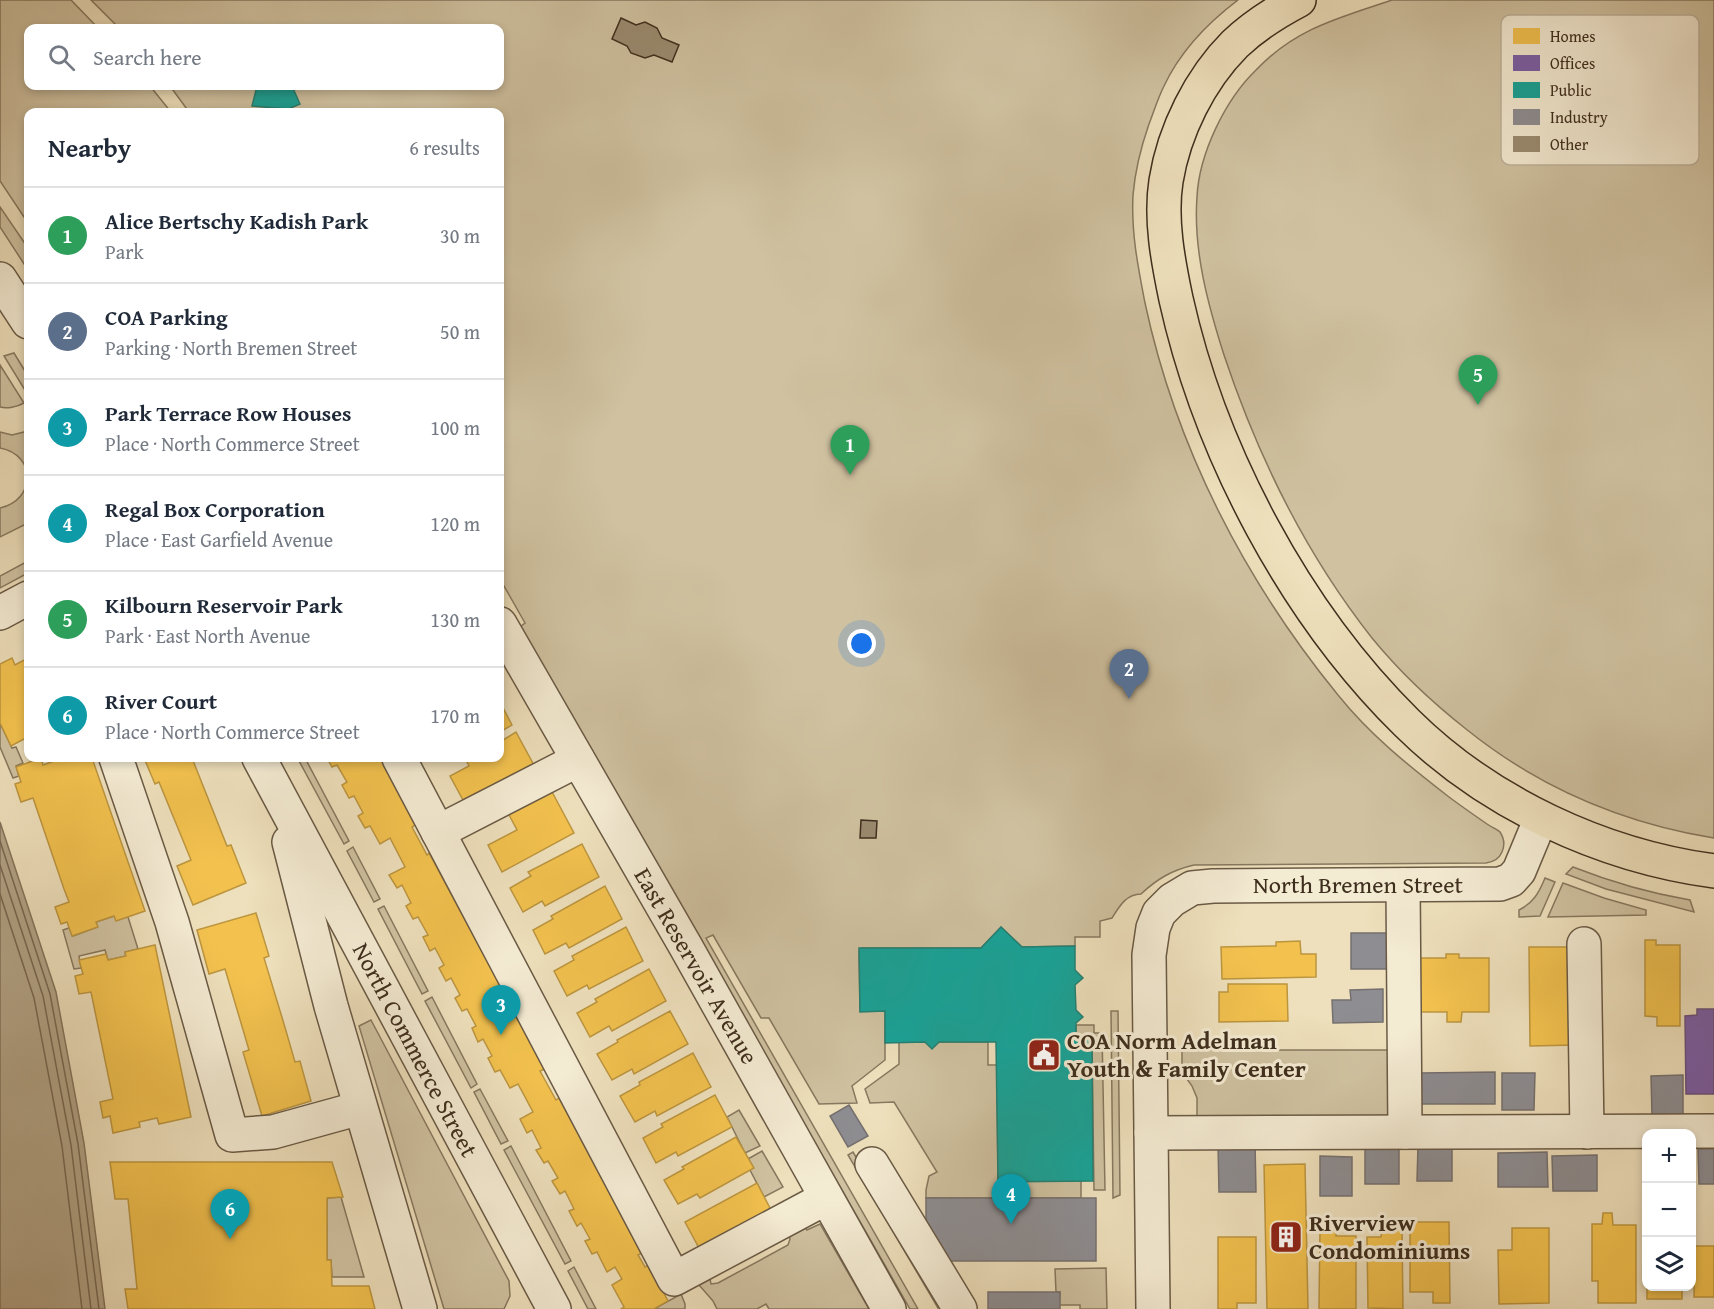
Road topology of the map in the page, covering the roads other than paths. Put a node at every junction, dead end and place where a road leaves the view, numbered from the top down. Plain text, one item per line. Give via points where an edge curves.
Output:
1 (1299, 0) edge
2 (0, 279) edge
3 (24, 316) edge
4 (24, 600) edge
5 (0, 613) edge
6 (504, 631) edge
7 (578, 760) junction
8 (117, 762) edge
9 (261, 762) edge
10 (401, 762) edge
11 (276, 791) junction
12 (1541, 818) junction
13 (438, 832) junction
14 (1714, 871) edge
15 (1403, 885) junction
16 (1584, 944) dead end
17 (360, 1108) junction
18 (1714, 1131) edge
19 (1405, 1132) junction
20 (1587, 1132) junction
21 (1151, 1133) junction
22 (872, 1164) dead end
23 (826, 1198) junction
24 (420, 1309) edge
25 (554, 1309) edge
26 (889, 1309) edge
27 (960, 1309) edge
28 (1153, 1309) edge

1 - 12 main road via 1274,13 1234,45 1207,78 1176,144 1166,181 1164,225 1170,269 1191,355 1219,435 1254,511 1279,556 1346,655 1408,724 1446,757
2 - 3 street
4 - 5 street
6 - 7 street, East Reservoir Avenue
7 - 13 street
7 - 23 street, East Reservoir Avenue
8 - 17 street via 172,922 232,1135 273,1132
9 - 11 street, North Commerce Street
10 - 13 street
11 - 17 street, North Commerce Street
11 - 25 street, North Commerce Street
12 - 14 main road via 1637,855
12 - 15 street, North Bremen Street via 1511,880 1489,885
13 - 23 street via 674,1279
15 - 19 street
15 - 21 street, North Bremen Street via 1213,886 1192,888 1172,900 1159,913 1149,955
16 - 20 street
17 - 24 street, North Commerce Street
18 - 20 street
19 - 20 street
19 - 21 street
21 - 28 street
22 - 27 street
23 - 26 street, East Reservoir Avenue

